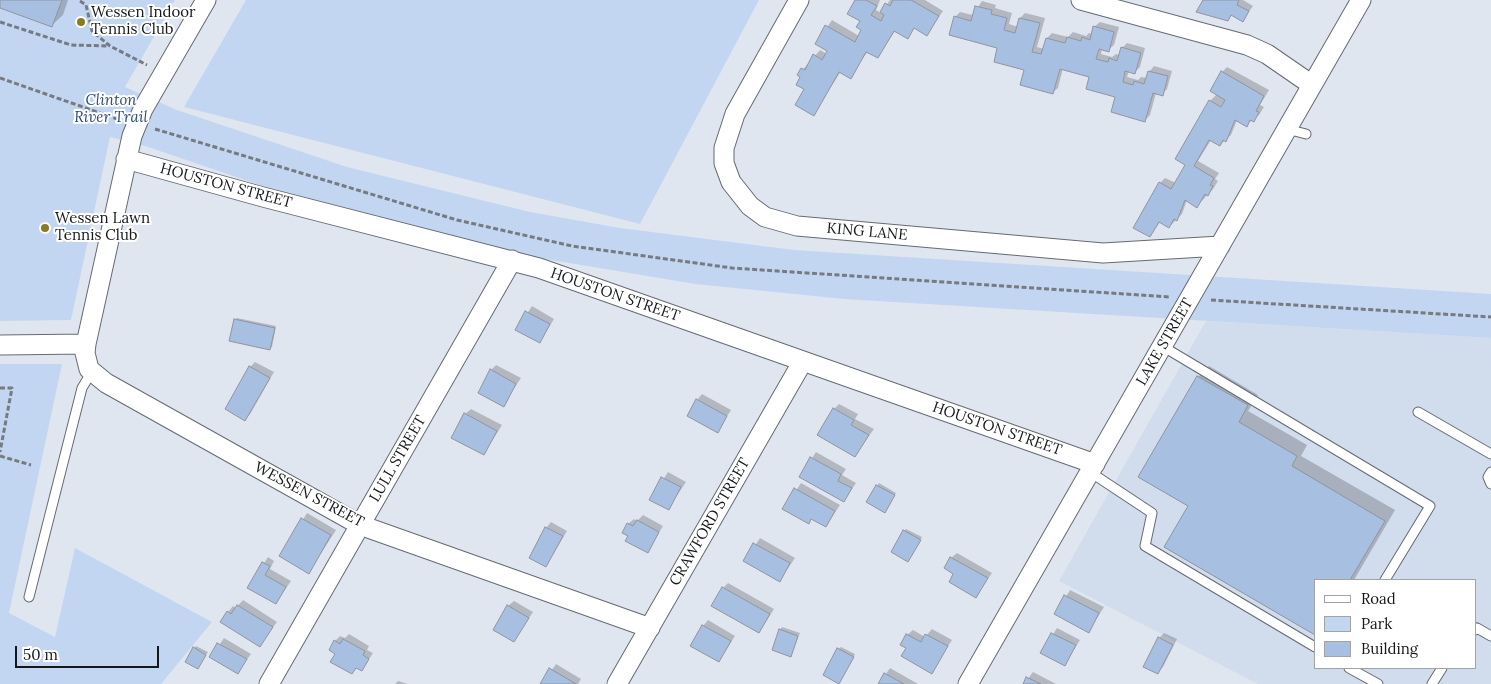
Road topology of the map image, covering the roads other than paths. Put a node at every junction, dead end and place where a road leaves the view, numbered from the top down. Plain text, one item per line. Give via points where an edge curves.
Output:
1 (206, 0) edge
2 (799, 0) edge
3 (1080, 0) edge
4 (1361, 0) edge
5 (1312, 85) junction
6 (1287, 129) junction
7 (1306, 134) dead end
8 (126, 158) junction
9 (1220, 246) junction
10 (512, 260) junction
11 (86, 344) junction
12 (0, 346) edge
13 (1162, 346) junction
14 (802, 361) junction
15 (91, 373) junction
16 (1418, 412) dead end
17 (1491, 454) edge
18 (1092, 468) junction
19 (1491, 472) edge
20 (1491, 484) edge
21 (360, 525) junction
22 (1386, 579) edge
23 (29, 597) dead end
24 (650, 628) junction
25 (1476, 629) edge
26 (1491, 636) edge
27 (1314, 646) edge
28 (1352, 669) edge
29 (1441, 669) edge
30 (269, 684) edge
31 (617, 684) edge
32 (968, 684) edge
33 (1378, 684) edge
34 (1432, 684) edge

1 - 8 street via 136,124
2 - 9 street, KING LANE via 735,114 724,148 724,163 731,182 750,206 765,217 796,226 1115,254
3 - 5 street via 1247,45 1267,54
4 - 5 street, LAKE STREET
5 - 6 street, LAKE STREET
6 - 7 lane
6 - 9 street, LAKE STREET
8 - 10 street, HOUSTON STREET via 263,197
8 - 11 street
9 - 13 street, LAKE STREET
10 - 14 street, HOUSTON STREET
10 - 21 street, LULL STREET
11 - 12 street
11 - 15 street via 85,353
13 - 18 street, LAKE STREET
13 - 22 lane via 1430,506
14 - 18 street, HOUSTON STREET
14 - 24 street, CRAWFORD STREET
15 - 21 street, WESSEN STREET
15 - 23 lane via 82,388
16 - 17 lane
18 - 27 lane via 1152,513 1145,546
18 - 32 street, LAKE STREET
19 - 20 lane via 1488,477
21 - 24 street, WESSEN STREET
21 - 30 street, LULL STREET
24 - 31 street, CRAWFORD STREET
25 - 26 lane
28 - 33 lane
29 - 34 lane

